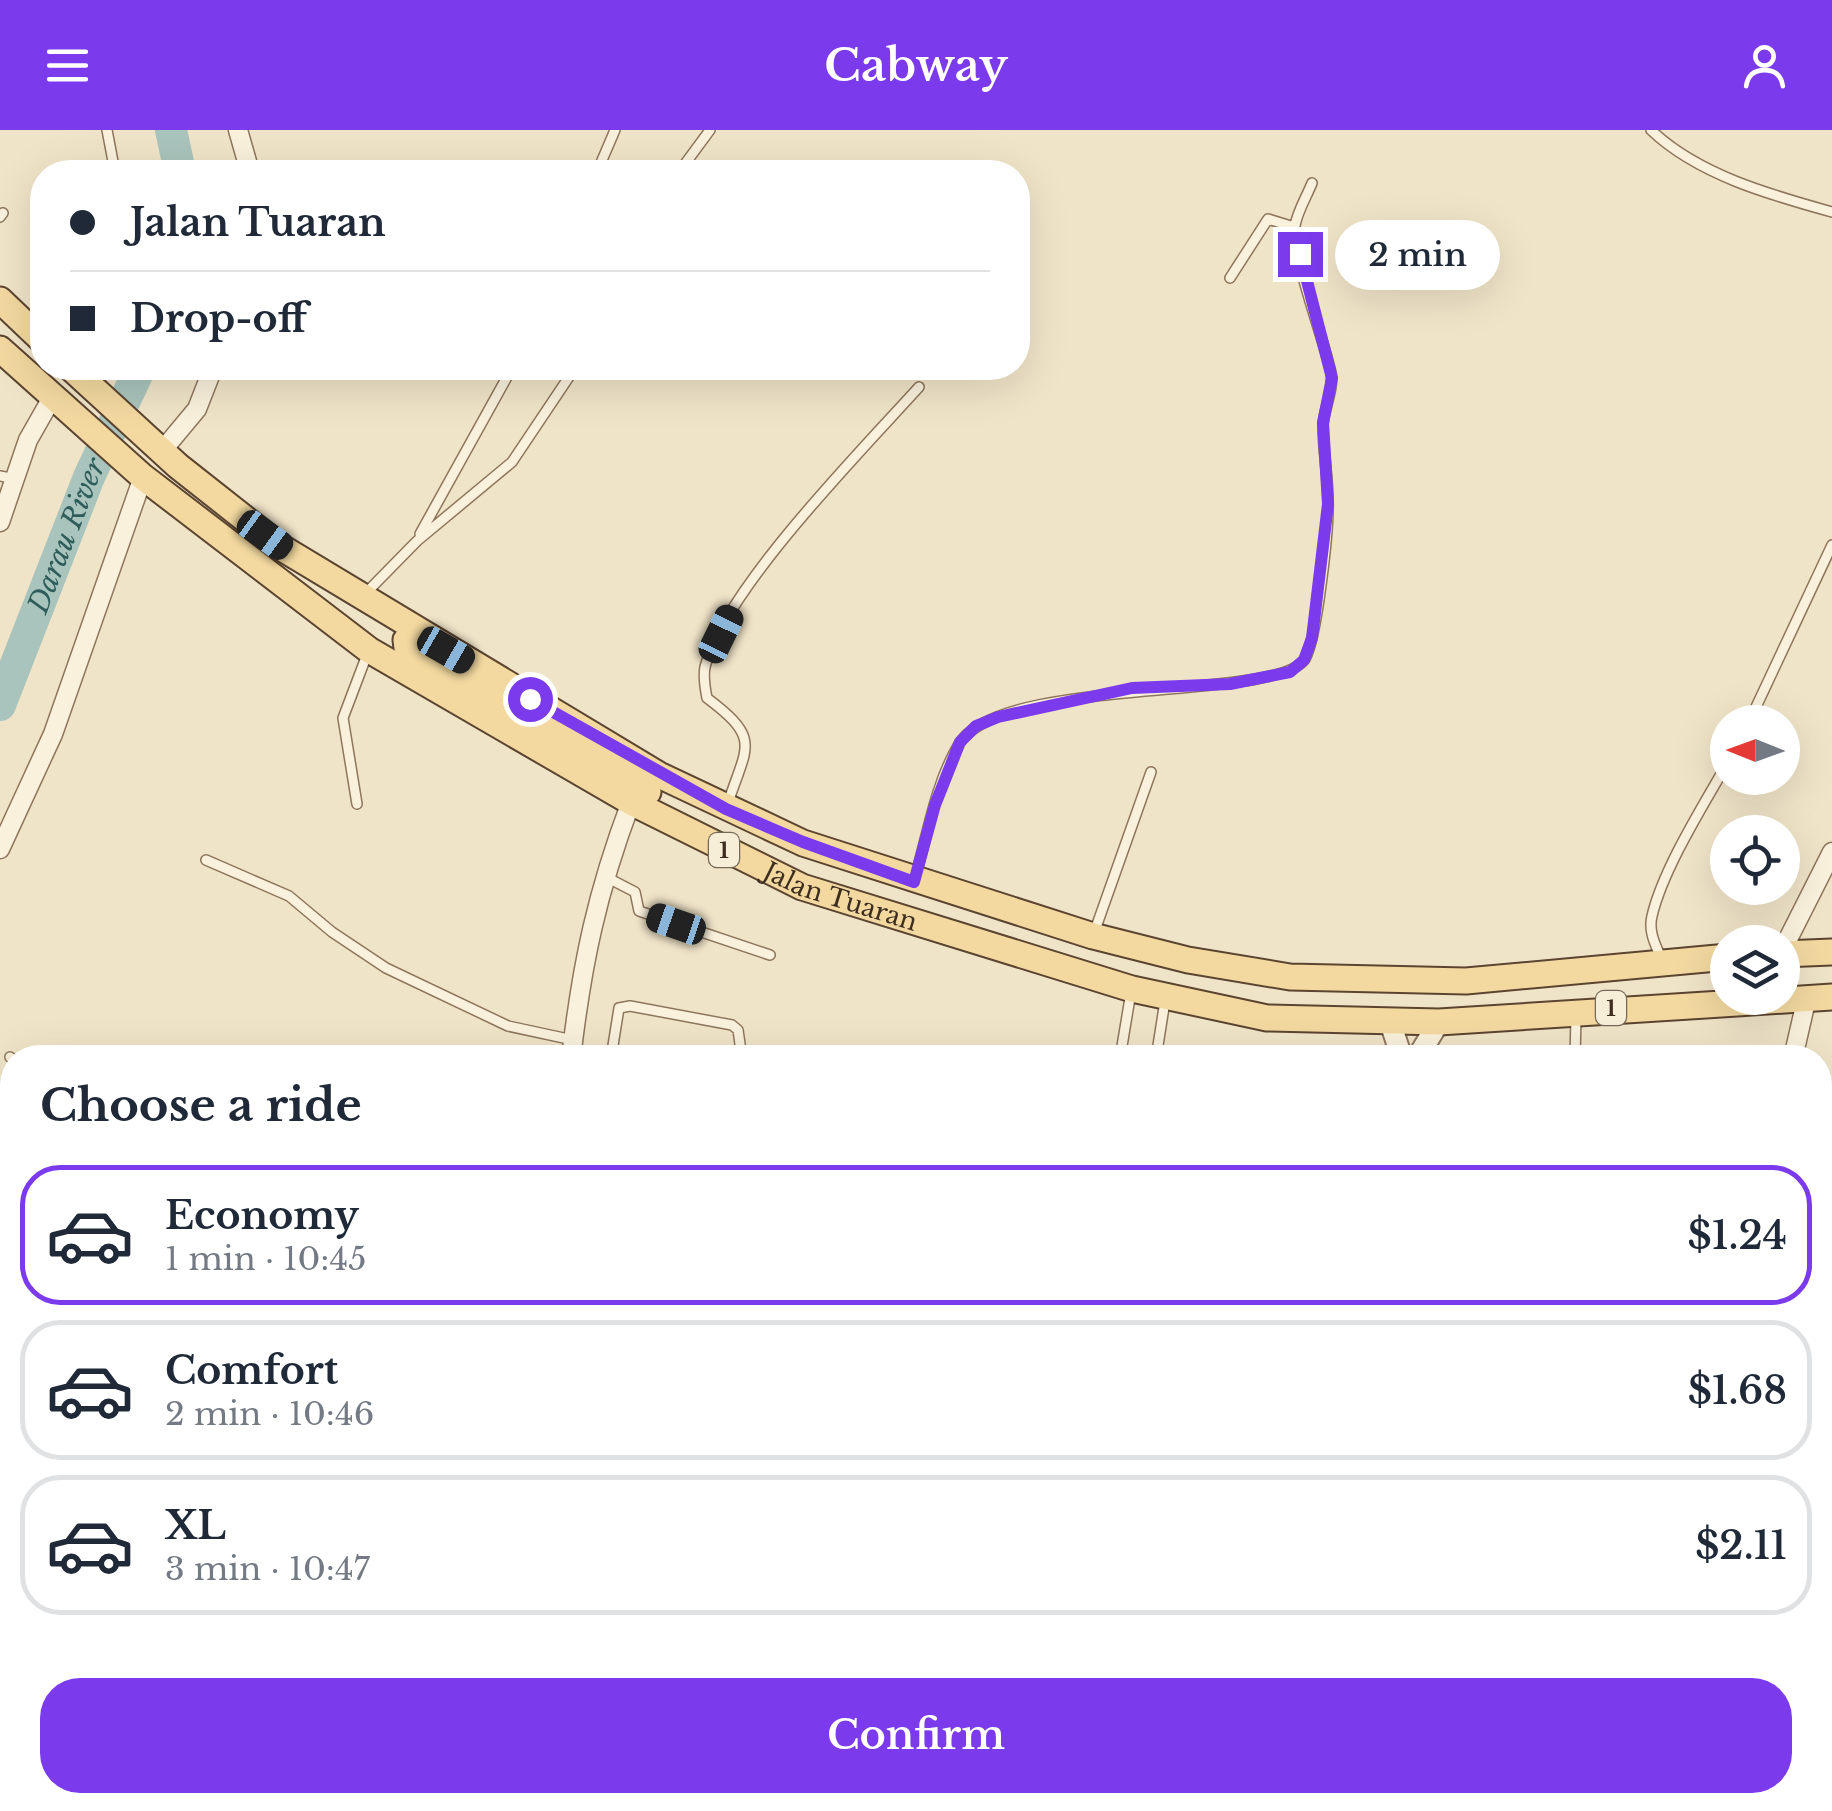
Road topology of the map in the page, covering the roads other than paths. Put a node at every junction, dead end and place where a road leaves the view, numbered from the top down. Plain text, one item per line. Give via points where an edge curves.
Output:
1 (106, 130) edge
2 (238, 130) edge
3 (615, 130) edge
4 (710, 130) edge
5 (1651, 130) edge
6 (112, 160) edge
7 (247, 160) edge
8 (602, 160) edge
9 (688, 160) edge
10 (1312, 184) dead end
11 (1832, 212) edge
12 (1294, 227) junction
13 (1230, 278) dead end
14 (0, 300) edge
15 (30, 329) edge
16 (0, 348) edge
17 (30, 375) edge
18 (35, 380) edge
19 (84, 380) edge
20 (208, 380) edge
21 (505, 380) edge
22 (567, 380) edge
23 (918, 386) dead end
24 (54, 397) junction
25 (153, 443) junction
26 (8, 477) edge
27 (143, 477) junction
28 (0, 522) edge
29 (417, 542) junction
30 (1832, 545) edge
31 (361, 598) junction
32 (414, 630) junction
33 (368, 650) junction
34 (1758, 705) edge
35 (1152, 772) dead end
36 (1710, 793) edge
37 (631, 802) junction
38 (357, 804) dead end
39 (726, 809) junction
40 (713, 845) junction
41 (0, 849) edge
42 (1832, 852) edge
43 (206, 860) dead end
44 (603, 876) junction
45 (914, 882) junction
46 (1796, 925) edge
47 (1093, 936) junction
48 (1832, 952) edge
49 (1800, 953) edge
50 (770, 955) dead end
51 (1710, 959) edge
52 (1664, 963) junction
53 (1132, 990) junction
54 (1820, 997) edge
55 (1165, 998) junction
56 (1576, 1010) junction
57 (1390, 1022) junction
58 (1439, 1022) junction
59 (561, 1045) edge
60 (572, 1045) edge
61 (612, 1045) edge
62 (740, 1045) edge
63 (1122, 1045) edge
64 (1158, 1045) edge
65 (1398, 1045) edge
66 (1425, 1045) edge
67 (1575, 1045) edge
68 (1800, 1045) edge

1 - 6 lane
2 - 7 street
3 - 8 lane
4 - 9 lane
5 - 11 lane via 1704,166
10 - 12 lane
12 - 13 lane via 1268,219
12 - 45 lane via 1332,378 1323,423 1328,504 1304,660 1290,672 1230,684 1132,688 976,726 953,758
14 - 15 main road
16 - 17 main road, Jalan Tuaran / 1
18 - 24 main road, Jalan Tuaran / 1
19 - 25 main road, Jalan Tuaran / 1
20 - 25 street via 197,409
21 - 29 lane
22 - 29 lane via 512,462
23 - 39 lane via 736,602 705,666 707,698 744,733 746,747
24 - 26 street
24 - 27 main road, Jalan Tuaran / 1
25 - 31 main road, Jalan Tuaran / 1 via 248,523
26 - 28 street
27 - 33 main road, Jalan Tuaran / 1
27 - 41 street via 53,734
29 - 31 lane
30 - 34 lane
31 - 32 main road, Jalan Tuaran / 1
32 - 39 main road, Jalan Tuaran / 1
32 - 40 main road via 406,640 417,658 685,813
33 - 37 main road, Jalan Tuaran / 1
33 - 38 lane via 343,718
35 - 47 lane
36 - 52 lane via 1652,916
37 - 40 main road, Jalan Tuaran / 1
37 - 44 street
39 - 45 main road, Jalan Tuaran / 1
40 - 53 main road, Jalan Tuaran / 1 via 834,898
42 - 46 street
43 - 59 lane via 289,896 386,968
44 - 50 lane via 635,892 639,912
44 - 60 street via 582,962
45 - 47 main road, Jalan Tuaran / 1
47 - 52 main road, Jalan Tuaran / 1 via 1240,971 1354,982 1466,981
48 - 49 main road
51 - 52 main road, Jalan Tuaran / 1
53 - 55 main road, Jalan Tuaran / 1
53 - 63 lane
54 - 56 main road, Jalan Tuaran / 1
54 - 68 street
55 - 57 main road, Jalan Tuaran / 1 via 1268,1018
55 - 64 lane
56 - 58 main road, Jalan Tuaran / 1
56 - 67 lane
57 - 58 main road, Jalan Tuaran / 1
57 - 65 street
58 - 66 street
61 - 62 lane via 614,1018 630,1006 732,1025

